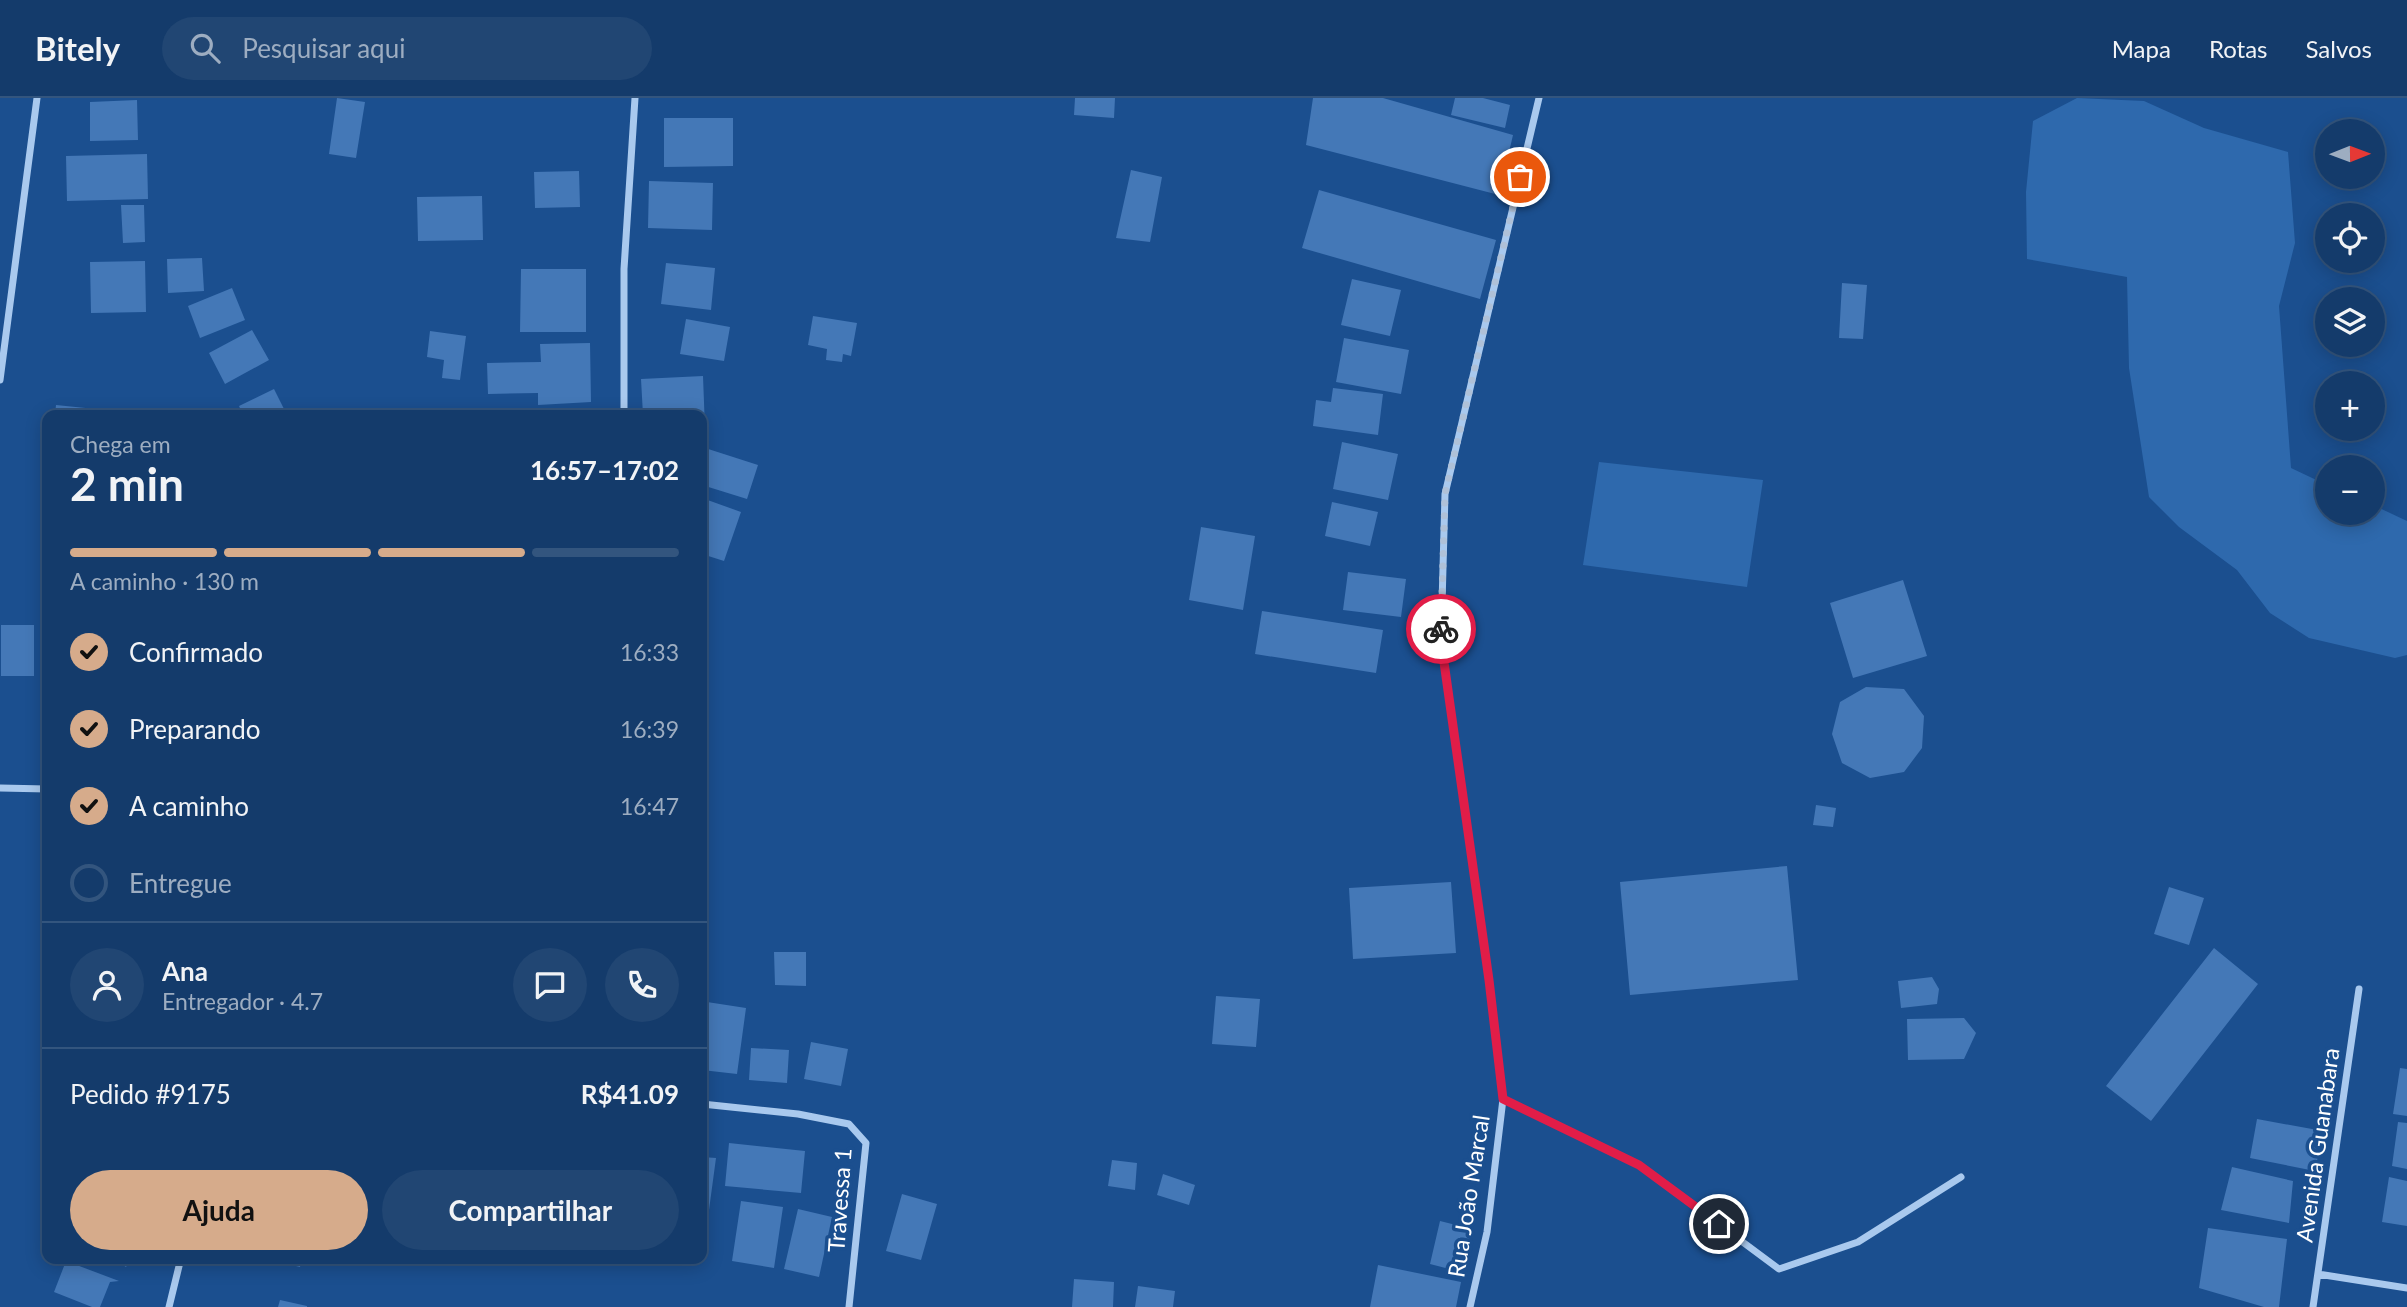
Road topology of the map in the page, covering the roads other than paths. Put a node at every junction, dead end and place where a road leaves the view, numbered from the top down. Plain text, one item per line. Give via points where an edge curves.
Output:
1 (37, 98) edge
2 (635, 98) edge
3 (1539, 98) edge
4 (0, 380) edge
5 (624, 410) edge
6 (0, 788) edge
7 (42, 789) edge
8 (2359, 989) dead end
9 (1503, 1099) junction
10 (707, 1105) edge
11 (1961, 1178) dead end
12 (180, 1264) edge
13 (2318, 1274) junction
14 (2407, 1288) edge
15 (169, 1307) edge
16 (849, 1307) edge
17 (1469, 1307) edge
18 (2313, 1307) edge

1 - 4 street
2 - 5 street via 624,269
3 - 9 street, Rua João Marcal via 1445,494 1441,641
6 - 7 street
8 - 13 street, Avenida Guanabara
9 - 11 street via 1639,1165 1779,1269 1858,1242
9 - 17 street, Rua João Marcal via 1487,1232
10 - 16 street, Travessa 1 via 849,1124 866,1143
12 - 15 street
13 - 14 street
13 - 18 street, Avenida Guanabara

